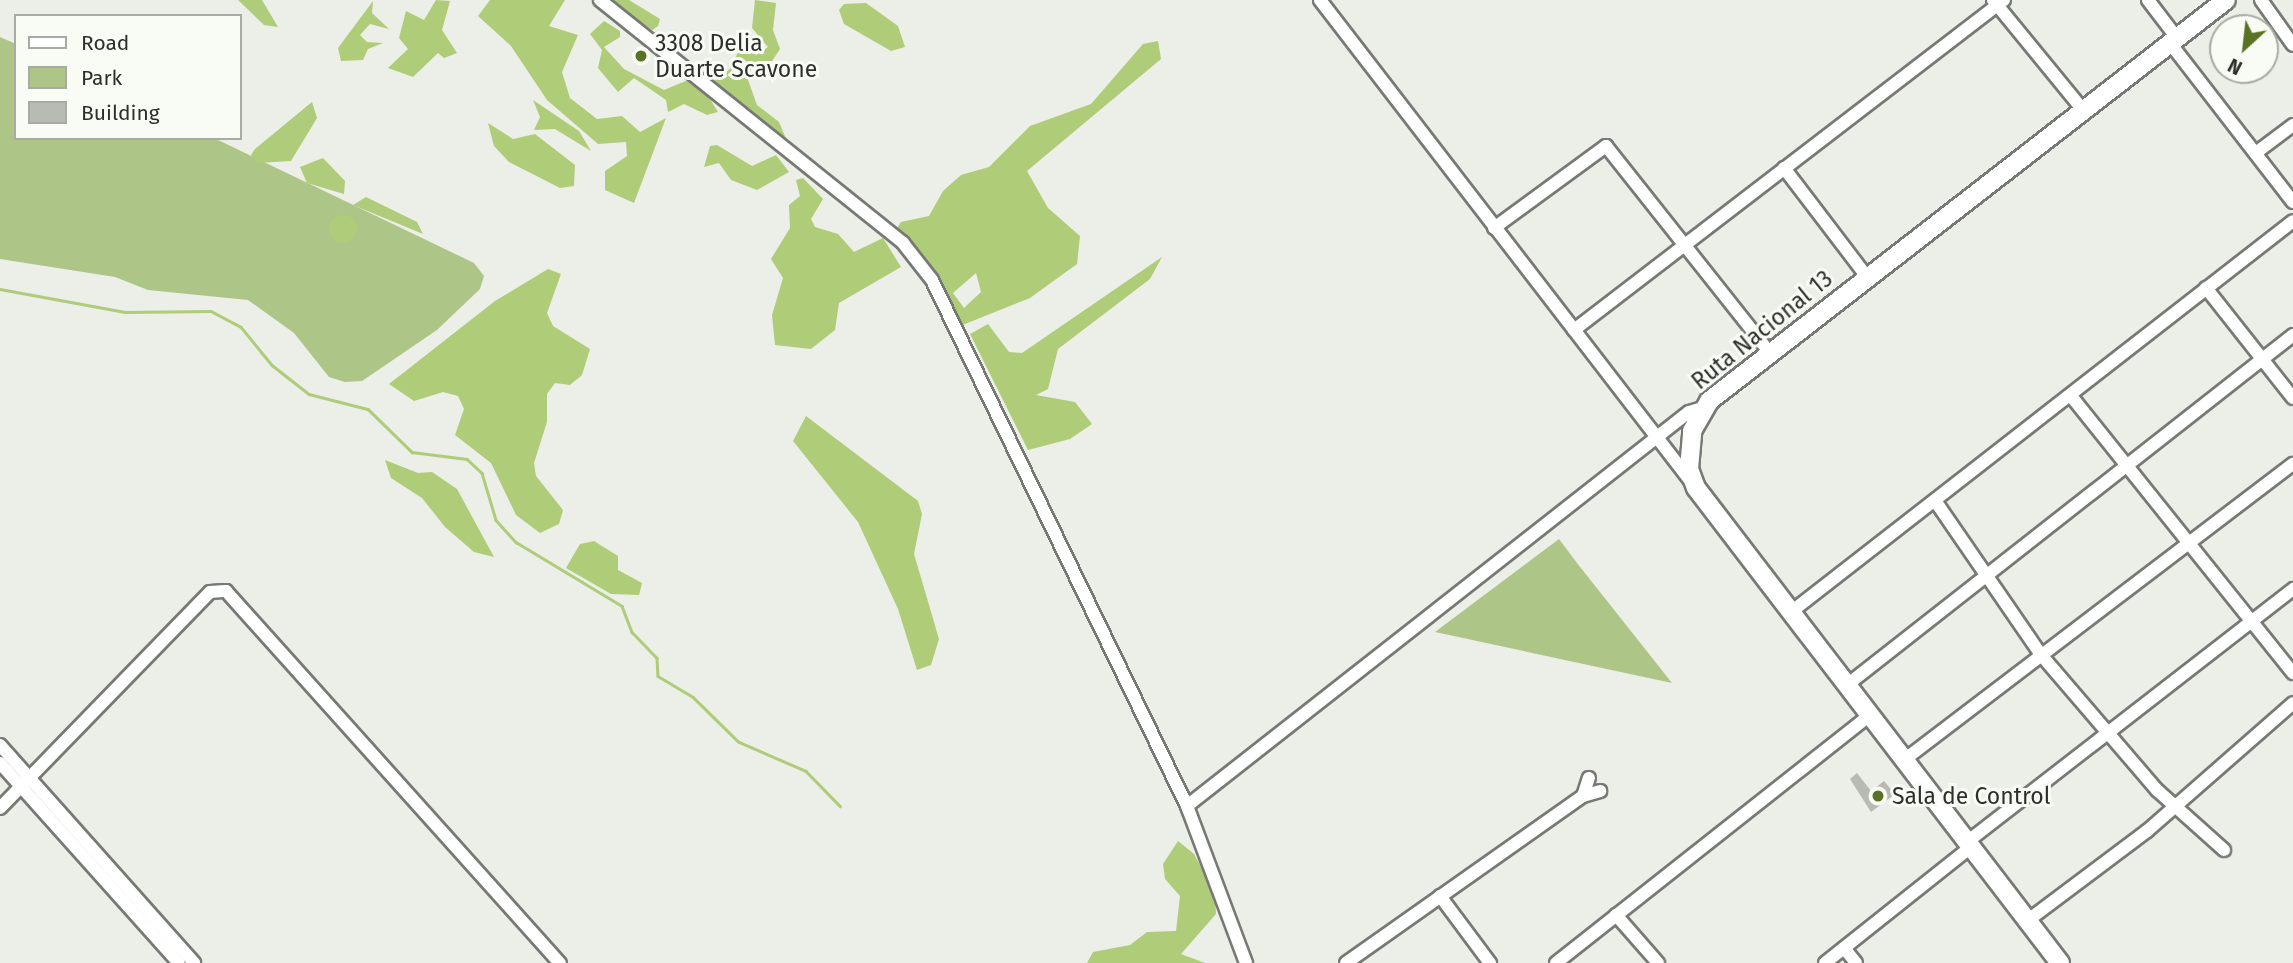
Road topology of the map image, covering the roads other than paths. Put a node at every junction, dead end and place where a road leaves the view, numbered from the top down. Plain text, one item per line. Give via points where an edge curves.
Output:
1 (600, 0) edge
2 (1320, 0) edge
3 (2148, 0) edge
4 (2226, 0) edge
5 (2261, 0) edge
6 (1998, 2) edge
7 (2174, 40) junction
8 (2293, 45) edge
9 (2083, 110) junction
10 (2293, 125) edge
11 (2257, 152) junction
12 (1784, 168) junction
13 (2293, 202) edge
14 (2293, 221) edge
15 (1494, 228) junction
16 (1682, 245) junction
17 (1867, 277) junction
18 (2206, 288) junction
19 (1574, 330) junction
20 (2293, 335) edge
21 (1770, 353) junction
22 (2263, 359) junction
23 (2071, 396) junction
24 (2293, 398) edge
25 (1703, 408) junction
26 (1660, 440) junction
27 (2293, 464) edge
28 (2126, 465) junction
29 (1696, 488) junction
30 (1936, 502) junction
31 (2189, 543) junction
32 (1984, 578) junction
33 (2293, 589) edge
34 (1791, 612) junction
35 (2251, 622) junction
36 (2042, 656) junction
37 (2293, 673) edge
38 (1847, 685) junction
39 (2293, 703) edge
40 (1870, 715) junction
41 (2108, 733) junction
42 (0, 745) edge
43 (1904, 760) junction
44 (0, 763) edge
45 (1589, 778) dead end
46 (25, 782) junction
47 (1600, 791) dead end
48 (1583, 796) junction
49 (2173, 805) junction
50 (1187, 806) junction
51 (0, 808) edge
52 (1969, 845) junction
53 (2224, 850) dead end
54 (1440, 897) junction
55 (1616, 915) junction
56 (2027, 921) junction
57 (1844, 948) junction
58 (179, 963) edge
59 (194, 963) edge
60 (560, 963) edge
61 (1246, 963) edge
62 (1346, 963) edge
63 (1490, 963) edge
64 (1556, 963) edge
65 (1658, 963) edge
66 (1825, 963) edge
67 (1856, 963) edge
68 (2060, 963) edge

1 - 50 street via 903,243 925,271
2 - 15 street
3 - 7 street
4 - 7 highway, Ruta Nacional 13
5 - 8 street
6 - 9 street
6 - 12 street
7 - 9 highway, Ruta Nacional 13
7 - 11 street
9 - 17 highway, Ruta Nacional 13
10 - 11 street
11 - 13 street
12 - 16 street
12 - 17 street
14 - 18 street
15 - 16 street via 1606,146
15 - 19 street
16 - 19 street
16 - 21 street
17 - 21 highway, Ruta Nacional 13
18 - 22 street
18 - 23 street
19 - 26 street
20 - 22 street
21 - 25 highway, Ruta Nacional 13
22 - 24 street
22 - 28 street
23 - 28 street
23 - 30 street
25 - 26 street via 1689,412
25 - 29 highway, Ruta Nacional 13 via 1690,450
26 - 29 street
26 - 50 street
27 - 31 street
28 - 31 street
28 - 32 street
29 - 34 highway, Ruta Nacional 13
30 - 32 street
30 - 34 street
31 - 35 street
31 - 36 street
32 - 36 street
32 - 38 street
33 - 35 street
34 - 38 highway, Ruta Nacional 13
35 - 37 street
35 - 41 street
36 - 41 street
36 - 43 street
38 - 40 highway, Ruta Nacional 13
39 - 49 street
40 - 43 highway, Ruta Nacional 13
40 - 55 street
41 - 49 street
41 - 52 street
42 - 46 street
43 - 52 highway, Ruta Nacional 13
44 - 46 street
45 - 48 street
46 - 51 street
46 - 58 street
46 - 59 street
46 - 60 street via 210,592 226,591
47 - 48 street
48 - 54 street
49 - 53 street
49 - 56 street
50 - 61 street
52 - 56 highway, Ruta Nacional 13
52 - 57 street
54 - 62 street
54 - 63 street
55 - 64 street
55 - 65 street
56 - 68 highway, Ruta Nacional 13
57 - 66 street
57 - 67 street

